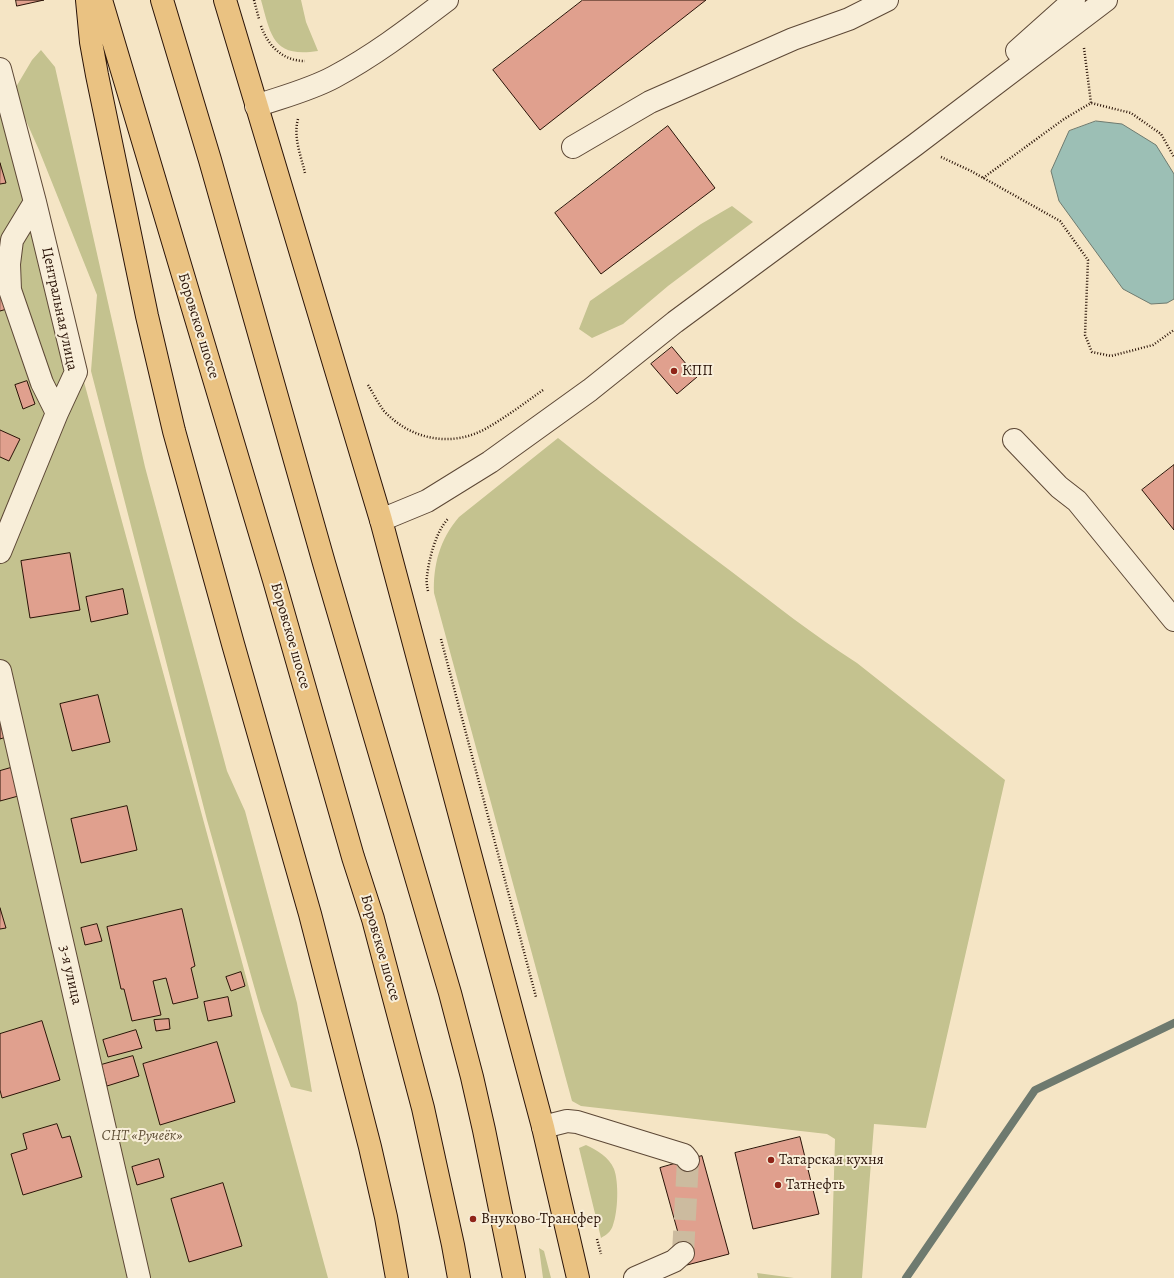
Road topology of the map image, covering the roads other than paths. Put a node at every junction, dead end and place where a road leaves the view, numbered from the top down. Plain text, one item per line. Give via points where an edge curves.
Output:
1 (87, 0) edge
2 (100, 0) edge
3 (162, 0) edge
4 (225, 0) edge
5 (446, 0) edge
6 (887, 0) edge
7 (1106, 0) edge
8 (1077, 10) edge
9 (0, 69) edge
10 (256, 106) junction
11 (573, 147) dead end
12 (869, 179) junction
13 (35, 202) junction
14 (6, 237) edge
15 (57, 413) junction
16 (1014, 440) dead end
17 (381, 520) junction
18 (0, 552) edge
19 (1174, 620) edge
20 (0, 671) edge
21 (543, 1127) junction
22 (688, 1160) dead end
23 (683, 1253) dead end
24 (139, 1278) edge
25 (397, 1278) edge
26 (459, 1278) edge
27 (514, 1278) edge
28 (578, 1278) edge
29 (635, 1278) edge

1 - 25 main road via 96,75 174,431 310,914 370,1147
2 - 26 main road, Боровское шоссе via 274,580 385,964 426,1121
3 - 27 main road via 450,993 484,1130
4 - 10 main road
5 - 10 lane via 387,45 333,78
6 - 11 lane via 650,102
7 - 8 lane
8 - 12 lane via 915,145
8 - 12 lane via 1030,40
9 - 13 lane, Центральная улица
10 - 17 main road
12 - 17 lane via 675,322 590,390 490,462 427,501
13 - 14 lane
13 - 15 lane, Центральная улица via 76,372
14 - 15 lane via 10,290 42,383
15 - 18 lane, Центральная улица
16 - 19 lane via 1059,487 1077,501
17 - 21 main road
20 - 24 lane, 3-я улица
21 - 22 lane via 567,1120 577,1122 684,1155
21 - 28 main road
23 - 29 lane via 674,1261

